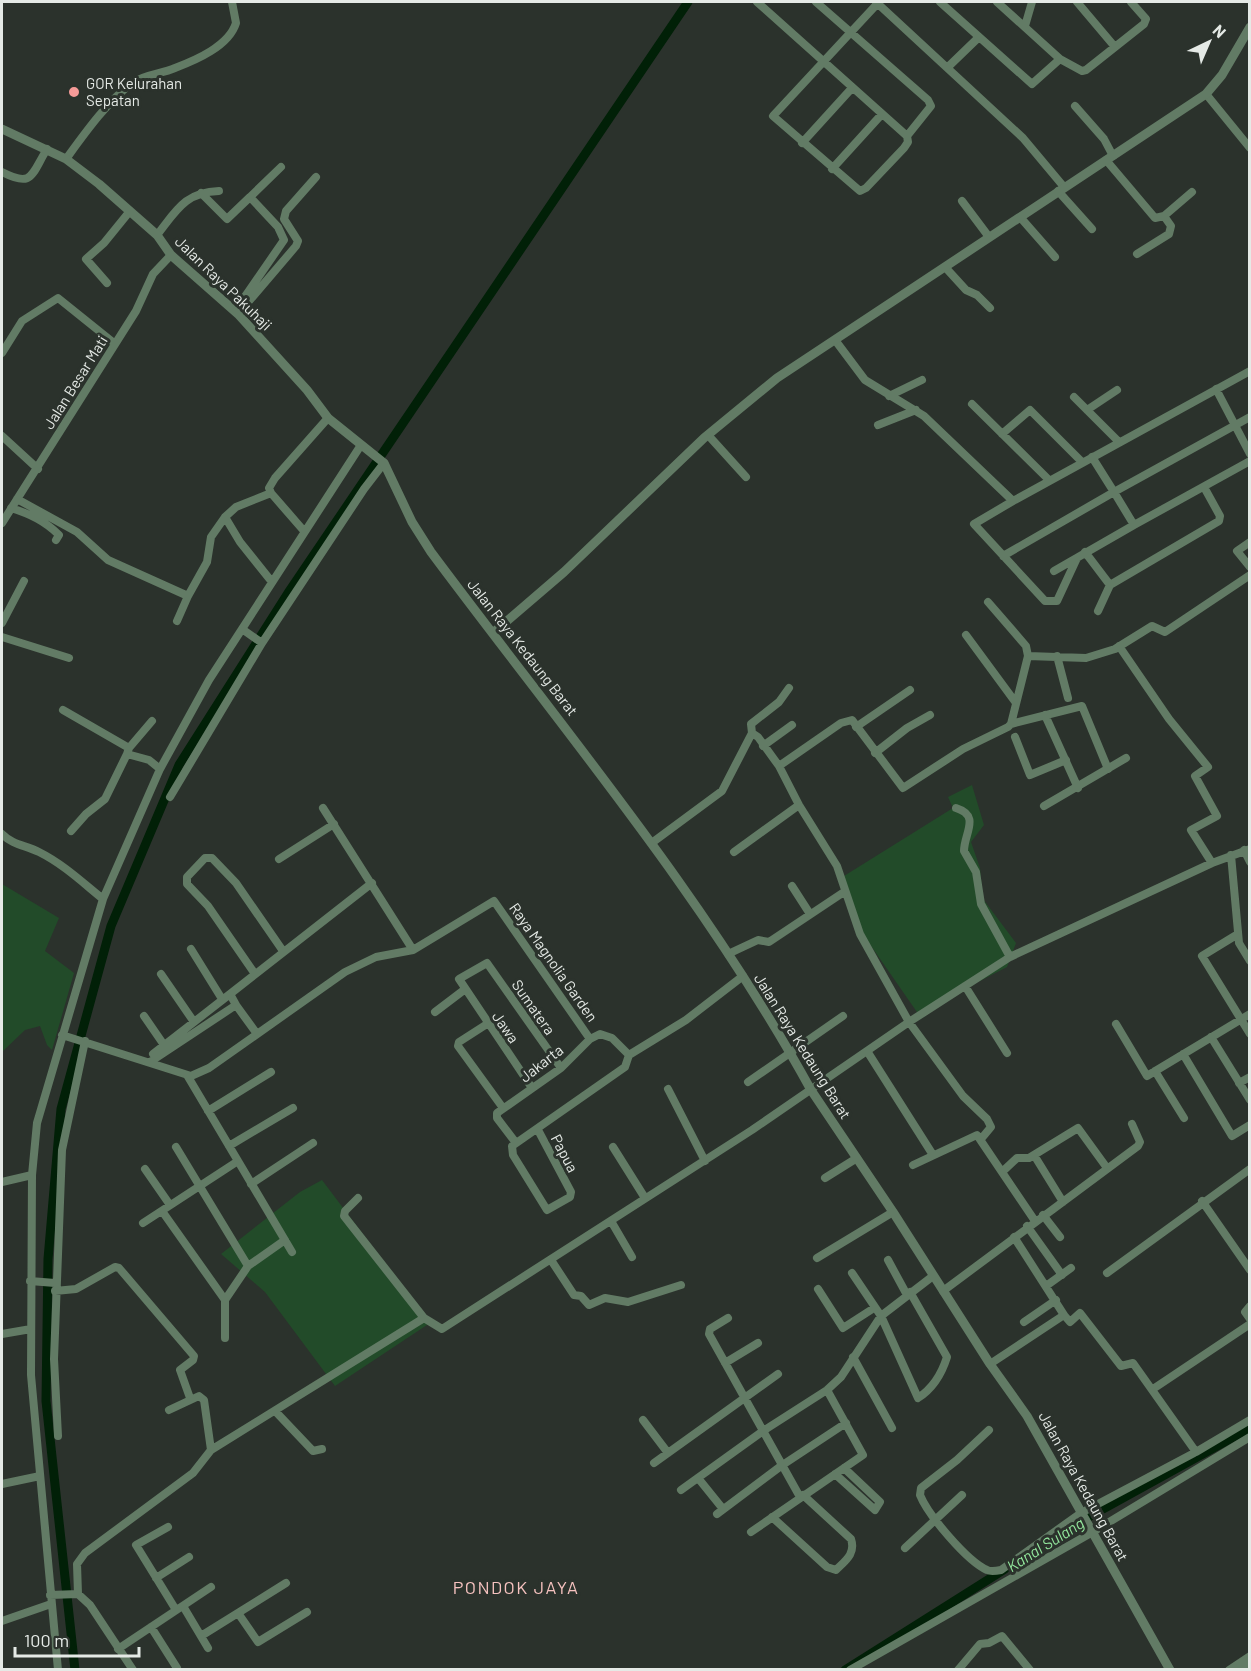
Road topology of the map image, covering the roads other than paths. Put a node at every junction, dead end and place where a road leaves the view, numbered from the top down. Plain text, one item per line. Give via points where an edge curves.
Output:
1 (232, 2) edge
2 (757, 2) edge
3 (816, 2) edge
4 (877, 2) edge
5 (940, 2) edge
6 (997, 2) edge
7 (1032, 2) edge
8 (1077, 2) edge
9 (1131, 2) edge
10 (1025, 26) junction
11 (1250, 27) edge
12 (851, 33) junction
13 (978, 38) junction
14 (1115, 48) junction
15 (1060, 59) junction
16 (822, 61) junction
17 (949, 66) junction
18 (852, 88) junction
19 (1206, 94) junction
20 (1076, 106) dead end
21 (882, 114) junction
22 (2, 129) edge
23 (907, 136) junction
24 (801, 143) junction
25 (1250, 148) edge
26 (46, 149) junction
27 (1109, 158) junction
28 (66, 159) junction
29 (281, 166) dead end
30 (832, 169) junction
31 (2, 172) edge
32 (316, 177) dead end
33 (1061, 189) junction
34 (219, 191) dead end
35 (1192, 192) dead end
36 (201, 193) junction
37 (250, 197) junction
38 (962, 201) dead end
39 (130, 211) junction
40 (1164, 216) junction
41 (1020, 217) junction
42 (1092, 229) dead end
43 (157, 235) junction
44 (989, 237) junction
45 (1137, 254) dead end
46 (171, 255) junction
47 (1055, 257) dead end
48 (945, 267) junction
49 (107, 283) dead end
50 (990, 308) dead end
51 (236, 313) junction
52 (835, 340) junction
53 (114, 343) junction
54 (2, 353) edge
55 (1250, 371) edge
56 (922, 380) dead end
57 (1216, 389) junction
58 (1117, 390) dead end
59 (889, 396) junction
60 (1074, 397) dead end
61 (972, 404) dead end
62 (916, 410) junction
63 (1087, 410) junction
64 (1250, 417) edge
65 (328, 418) junction
66 (878, 425) dead end
67 (1235, 425) junction
68 (1002, 434) junction
69 (708, 435) junction
70 (2, 436) edge
71 (1119, 442) junction
72 (364, 447) junction
73 (1250, 454) edge
74 (1092, 457) junction
75 (1250, 461) edge
76 (382, 462) junction
77 (1082, 462) junction
78 (38, 469) junction
79 (746, 477) dead end
80 (1049, 480) junction
81 (1203, 487) junction
82 (1114, 492) junction
83 (271, 493) junction
84 (17, 499) junction
85 (1013, 501) junction
86 (11, 508) junction
87 (225, 518) junction
88 (2, 523) edge
89 (1134, 525) junction
90 (304, 531) junction
91 (56, 540) dead end
92 (1250, 542) edge
93 (1085, 552) junction
94 (1003, 556) junction
95 (1077, 558) junction
96 (1250, 567) edge
97 (1054, 571) dead end
98 (1250, 575) edge
99 (24, 581) dead end
100 (272, 582) junction
101 (1110, 585) junction
102 (188, 596) junction
103 (988, 602) dead end
104 (1098, 611) dead end
105 (177, 621) dead end
106 (2, 623) edge
107 (244, 631) junction
108 (493, 633) junction
109 (966, 635) dead end
110 (2, 637) edge
111 (261, 642) junction
112 (1119, 646) junction
113 (1028, 656) junction
114 (1057, 656) junction
115 (69, 658) dead end
116 (789, 688) dead end
117 (910, 690) dead end
118 (1068, 698) dead end
119 (1016, 702) junction
120 (63, 710) dead end
121 (930, 715) dead end
122 (1046, 715) junction
123 (152, 721) dead end
124 (1011, 724) junction
125 (792, 725) dead end
126 (856, 727) junction
127 (752, 733) junction
128 (1015, 737) dead end
129 (764, 746) junction
130 (128, 751) junction
131 (875, 753) junction
132 (1126, 758) dead end
133 (1066, 760) junction
134 (779, 766) junction
135 (160, 769) junction
136 (1108, 769) junction
137 (1078, 788) junction
138 (170, 797) dead end
139 (799, 805) junction
140 (1044, 806) dead end
141 (323, 808) dead end
142 (956, 808) dead end
143 (334, 824) junction
144 (71, 831) dead end
145 (2, 834) edge
146 (653, 842) junction
147 (1247, 849) edge
148 (734, 852) dead end
149 (1231, 855) junction
150 (279, 859) dead end
151 (1250, 862) edge
152 (1212, 863) junction
153 (372, 883) junction
154 (792, 886) dead end
155 (844, 892) junction
156 (103, 899) junction
157 (810, 914) junction
158 (1238, 934) junction
159 (191, 949) dead end
160 (413, 950) junction
161 (283, 951) junction
162 (728, 954) junction
163 (1010, 957) junction
164 (1250, 961) edge
165 (161, 974) dead end
166 (255, 974) junction
167 (743, 976) junction
168 (458, 981) joint
169 (965, 986) junction
170 (464, 990) junction
171 (230, 994) junction
172 (222, 999) junction
173 (236, 1005) junction
174 (435, 1012) dead end
175 (1250, 1014) edge
176 (144, 1016) dead end
177 (843, 1016) dead end
178 (1241, 1019) junction
179 (194, 1022) junction
180 (909, 1022) junction
181 (487, 1024) junction
182 (1116, 1024) dead end
183 (257, 1034) junction
184 (1250, 1034) edge
185 (64, 1036) junction
186 (1211, 1037) junction
187 (591, 1039) junction
188 (84, 1041) junction
189 (164, 1045) junction
190 (867, 1051) junction
191 (790, 1052) junction
192 (1007, 1053) dead end
193 (1183, 1054) junction
194 (630, 1055) junction
195 (148, 1061) junction
196 (561, 1068) junction
197 (1155, 1071) junction
198 (271, 1072) dead end
199 (187, 1075) junction
200 (1250, 1077) edge
201 (748, 1082) dead end
202 (1239, 1083) junction
203 (532, 1088) junction
204 (668, 1089) dead end
205 (811, 1090) junction
206 (1250, 1100) edge
207 (293, 1108) dead end
208 (503, 1108) junction
209 (208, 1111) junction
210 (1184, 1118) dead end
211 (1132, 1124) dead end
212 (1250, 1125) edge
213 (538, 1130) junction
214 (981, 1140) junction
215 (313, 1143) dead end
216 (516, 1143) junction
217 (229, 1146) junction
218 (176, 1147) dead end
219 (613, 1147) dead end
220 (933, 1155) junction
221 (1034, 1155) junction
222 (857, 1158) junction
223 (238, 1161) junction
224 (705, 1161) junction
225 (913, 1165) dead end
226 (1107, 1168) junction
227 (145, 1169) dead end
228 (1250, 1169) edge
229 (1002, 1172) junction
230 (32, 1176) junction
231 (825, 1178) dead end
232 (3, 1179) edge
233 (251, 1184) junction
234 (200, 1186) junction
235 (358, 1198) dead end
236 (645, 1198) junction
237 (1202, 1201) junction
238 (1063, 1202) junction
239 (170, 1205) junction
240 (162, 1211) junction
241 (893, 1212) junction
242 (1044, 1215) junction
243 (611, 1221) junction
244 (1035, 1221) junction
245 (143, 1223) dead end
246 (1027, 1226) junction
247 (1014, 1237) junction
248 (1060, 1238) dead end
249 (285, 1240) junction
250 (292, 1252) dead end
251 (632, 1257) dead end
252 (817, 1258) dead end
253 (552, 1260) junction
254 (888, 1260) dead end
255 (248, 1266) junction
256 (1071, 1268) dead end
257 (1250, 1270) edge
258 (852, 1273) dead end
259 (1107, 1273) dead end
260 (1062, 1275) junction
261 (933, 1276) junction
262 (31, 1281) junction
263 (681, 1285) dead end
264 (53, 1286) junction
265 (1046, 1286) junction
266 (818, 1289) dead end
267 (943, 1291) junction
268 (908, 1294) junction
269 (225, 1300) junction
270 (1056, 1300) junction
271 (1250, 1306) edge
272 (874, 1308) junction
273 (1065, 1315) junction
274 (881, 1317) junction
275 (424, 1318) junction
276 (728, 1318) dead end
277 (1250, 1319) edge
278 (1024, 1322) dead end
279 (1250, 1324) edge
280 (31, 1329) junction
281 (2, 1334) edge
282 (225, 1338) dead end
283 (758, 1343) dead end
284 (853, 1357) junction
285 (725, 1363) junction
286 (990, 1364) junction
287 (778, 1374) dead end
288 (1153, 1389) junction
289 (827, 1390) junction
290 (745, 1397) junction
291 (190, 1398) junction
292 (169, 1410) dead end
293 (276, 1412) junction
294 (643, 1420) dead end
295 (1250, 1420) edge
296 (846, 1423) junction
297 (892, 1428) dead end
298 (989, 1430) dead end
299 (763, 1431) junction
300 (58, 1436) dead end
301 (1250, 1437) edge
302 (322, 1449) dead end
303 (211, 1450) junction
304 (1196, 1452) junction
305 (668, 1453) junction
306 (654, 1463) dead end
307 (781, 1466) junction
308 (844, 1468) junction
309 (835, 1474) junction
310 (40, 1476) junction
311 (698, 1478) junction
312 (2, 1484) edge
313 (681, 1490) dead end
314 (962, 1495) dead end
315 (801, 1496) junction
316 (772, 1517) junction
317 (1084, 1517) junction
318 (936, 1518) junction
319 (168, 1527) dead end
320 (751, 1532) dead end
321 (1091, 1533) junction
322 (905, 1548) dead end
323 (189, 1557) dead end
324 (156, 1578) junction
325 (286, 1583) dead end
326 (211, 1587) dead end
327 (74, 1594) junction
328 (52, 1598) junction
329 (179, 1608) junction
330 (307, 1612) dead end
331 (238, 1613) junction
332 (2, 1621) edge
333 (151, 1627) junction
334 (201, 1636) junction
335 (208, 1648) dead end
336 (118, 1649) junction
337 (1250, 1656) edge
338 (1250, 1665) edge
339 (177, 1668) edge
340 (58, 1670) edge
341 (134, 1670) edge
342 (850, 1670) edge
343 (958, 1670) edge
344 (1030, 1670) edge
345 (1170, 1670) edge
346 (1229, 1670) edge
347 (1242, 1670) edge

1 - 28 street via 237,21 225,39 214,49 174,69 135,82 116,96
2 - 16 street
3 - 12 street
4 - 12 street
4 - 17 street
5 - 13 street
6 - 10 street
7 - 10 street
8 - 14 street
9 - 14 street via 1146,22
10 - 15 street
11 - 19 street
12 - 16 street
12 - 23 street via 928,100 931,106
13 - 15 street via 1030,84
13 - 17 street
14 - 15 street via 1082,71
16 - 18 street
16 - 24 street via 773,115
17 - 33 street via 1023,138
18 - 21 street
18 - 24 street
19 - 25 street
19 - 27 street
20 - 27 street via 1104,140
21 - 23 street
21 - 30 street
22 - 26 street, Jalan Raya Pakuhaji
23 - 30 street via 907,144 862,191
24 - 30 street
26 - 28 street, Jalan Raya Pakuhaji
26 - 31 street via 24,180
27 - 33 street
27 - 40 street via 1155,218
28 - 39 street, Jalan Raya Pakuhaji
29 - 37 street
32 - 51 street via 284,219 298,242 296,246
33 - 41 street
33 - 42 street
34 - 36 street
35 - 40 street
36 - 37 street via 227,219
36 - 43 street via 186,200
37 - 51 street via 285,236
38 - 44 street
39 - 43 street, Jalan Raya Pakuhaji
39 - 49 street via 86,258
40 - 45 street via 1171,232
41 - 44 street
41 - 47 street
43 - 46 street, Jalan Raya Pakuhaji
44 - 48 street
46 - 51 street, Jalan Raya Pakuhaji
46 - 53 street, Jalan Besar Mati via 153,274 136,311
48 - 50 street
48 - 52 street
51 - 65 street, Jalan Raya Pakuhaji
52 - 59 street via 865,380
52 - 69 street via 777,378
53 - 54 street via 58,298 22,321
53 - 78 street, Jalan Besar Mati
55 - 57 street
56 - 59 street
57 - 67 street
57 - 71 street
58 - 63 street
59 - 62 street
60 - 63 street
61 - 68 street
62 - 66 street
62 - 85 street
63 - 71 street
64 - 67 street
65 - 72 street, Jalan Raya Pakuhaji
65 - 83 street via 274,478
67 - 73 street
67 - 82 street
68 - 77 street via 1030,410
68 - 80 street
69 - 79 street
69 - 108 street via 564,572
70 - 78 street
71 - 74 street
72 - 76 street, Jalan Raya Pakuhaji
72 - 90 street
74 - 77 street
74 - 82 street
75 - 81 street
76 - 108 street, Jalan Raya Kedaung Barat via 430,552
76 - 111 street
77 - 80 street
78 - 84 street, Jalan Besar Mati
80 - 85 street
81 - 89 street
81 - 101 street via 1220,516 1219,521
82 - 89 street
82 - 94 street
83 - 87 street via 236,507
83 - 90 street
84 - 86 street, Jalan Besar Mati
84 - 102 street via 77,532 108,560
85 - 94 street via 974,524
86 - 88 street, Jalan Besar Mati
86 - 91 street via 36,518 58,536
87 - 100 street
87 - 102 street via 211,537 207,562
89 - 93 street
90 - 100 street
92 - 96 street via 1237,551
93 - 95 street
93 - 101 street
94 - 95 street via 1045,601 1057,601
95 - 97 street
98 - 112 street via 1165,632 1152,626
99 - 106 street
100 - 107 street
101 - 104 street
102 - 105 street
103 - 113 street via 1026,645
107 - 111 street
107 - 135 street via 209,680
108 - 146 street, Jalan Raya Kedaung Barat
109 - 119 street
110 - 115 street
111 - 138 street
112 - 114 street via 1086,658
112 - 152 street via 1208,767 1195,776 1217,816 1191,830
113 - 114 street
113 - 119 street
114 - 118 street
116 - 127 street via 779,702 751,724
117 - 126 street
119 - 124 street
120 - 130 street
121 - 131 street
122 - 124 street
122 - 133 street
122 - 136 street via 1082,706
123 - 130 street
124 - 131 street via 963,748 903,788
125 - 129 street
126 - 131 street
126 - 134 street via 852,720 841,723
127 - 129 street
127 - 146 street via 722,791
128 - 133 street via 1030,775
129 - 134 street
130 - 135 street
130 - 144 street via 105,799
132 - 136 street
133 - 137 street
134 - 139 street
135 - 156 street
136 - 137 street
137 - 140 street
139 - 148 street
139 - 155 street via 837,866
141 - 143 street
142 - 163 street via 970,816 964,851 976,872 981,904
143 - 150 street
143 - 153 street
145 - 156 street via 11,843 62,865
146 - 162 street, Jalan Raya Kedaung Barat
147 - 149 street
147 - 151 street
149 - 152 street
149 - 158 street
152 - 163 street
153 - 160 street
153 - 161 street
154 - 157 street
155 - 157 street
155 - 180 street via 860,934
156 - 185 street
157 - 162 street via 769,942 758,940
158 - 164 street
158 - 178 street via 1202,956
159 - 172 street
160 - 183 street via 375,957 345,972
160 - 187 street, Raya Magnolia Garden via 494,901
161 - 166 street
161 - 166 street via 236,883 212,858 205,858 187,877 187,884 208,906
162 - 167 street, Jalan Raya Kedaung Barat
163 - 169 street
165 - 179 street
166 - 171 street
167 - 191 street, Jalan Raya Kedaung Barat
167 - 194 street via 686,1020
168 - 170 street, Jawa
168 - 196 street, Sumatera via 485,962
169 - 180 street
169 - 192 street
170 - 174 street
170 - 181 street, Jawa
171 - 172 street
171 - 173 street
172 - 179 street
173 - 183 street
173 - 195 street
175 - 178 street
176 - 189 street
177 - 191 street
178 - 184 street
178 - 186 street
179 - 189 street
180 - 190 street
180 - 214 street via 963,1096 987,1119 991,1127
181 - 203 street, Jawa
181 - 208 street via 458,1044
182 - 197 street via 1147,1076
183 - 199 street via 209,1068
185 - 188 street
185 - 230 street via 38,1123
186 - 193 street
186 - 202 street
187 - 194 street via 600,1034 612,1038
187 - 196 street, Jakarta
188 - 195 street
188 - 264 street via 62,1150
189 - 195 street
190 - 205 street
190 - 220 street
191 - 201 street
191 - 205 street, Jalan Raya Kedaung Barat
193 - 197 street
193 - 212 street via 1232,1136
194 - 213 street via 625,1067
195 - 199 street
196 - 203 street, Jakarta
197 - 210 street
198 - 209 street
199 - 209 street
200 - 202 street
202 - 206 street
203 - 208 street, Jakarta
204 - 224 street
205 - 222 street, Jalan Raya Kedaung Barat
205 - 224 street
207 - 217 street
208 - 216 street via 497,1118
209 - 217 street
211 - 226 street via 1140,1145
213 - 216 street
213 - 216 street, Papua via 571,1192 570,1197 547,1210 513,1155 512,1146
214 - 220 street via 975,1135
214 - 229 street
215 - 233 street
217 - 223 street
218 - 234 street
219 - 236 street
220 - 225 street
221 - 226 street via 1077,1128
221 - 229 street via 1017,1158
221 - 238 street
222 - 231 street
222 - 241 street, Jalan Raya Kedaung Barat
223 - 233 street
223 - 234 street
224 - 236 street
226 - 238 street
227 - 239 street
228 - 237 street
229 - 244 street
230 - 232 street
230 - 262 street
233 - 249 street
234 - 239 street
234 - 255 street
235 - 275 street via 344,1216
236 - 243 street
237 - 257 street
237 - 259 street
238 - 242 street
239 - 240 street
240 - 245 street
240 - 269 street
241 - 252 street
241 - 261 street, Jalan Raya Kedaung Barat
242 - 244 street
242 - 248 street
243 - 251 street
243 - 253 street
244 - 246 street
246 - 247 street
246 - 260 street
247 - 265 street
247 - 267 street
249 - 250 street
249 - 255 street
253 - 263 street via 574,1295 581,1296 589,1305 605,1298 628,1302
253 - 275 street via 442,1329
254 - 268 street
255 - 269 street
256 - 260 street
258 - 272 street
260 - 265 street
261 - 267 street, Jalan Raya Kedaung Barat
261 - 268 street
262 - 264 street
262 - 280 street
264 - 291 street via 76,1289 119,1268 194,1356 180,1370
264 - 300 street
265 - 270 street
266 - 272 street via 843,1328
267 - 286 street, Jalan Raya Kedaung Barat
268 - 274 street
268 - 274 street via 947,1357 927,1393 918,1398
269 - 282 street
270 - 273 street
270 - 278 street
271 - 277 street via 1245,1312
272 - 274 street
273 - 286 street
273 - 288 street via 1070,1322 1080,1313 1121,1366 1133,1364
274 - 284 street
275 - 293 street
276 - 285 street via 708,1333
279 - 288 street
280 - 281 street
280 - 310 street
283 - 285 street
284 - 289 street
284 - 297 street
285 - 290 street
286 - 317 street, Jalan Raya Kedaung Barat via 1053,1457
287 - 290 street
288 - 304 street
289 - 296 street
289 - 299 street
290 - 299 street
290 - 305 street
291 - 292 street
291 - 303 street via 200,1396 204,1400
293 - 302 street via 313,1450
293 - 303 street
294 - 305 street
295 - 304 street
296 - 307 street
296 - 308 street via 863,1455
298 - 318 street via 921,1488 923,1500
299 - 307 street
299 - 311 street
301 - 321 street
303 - 327 street via 193,1473 85,1552 77,1564
304 - 317 street
305 - 306 street
307 - 311 street via 720,1511
307 - 315 street
308 - 309 street
308 - 309 street via 880,1502 875,1510
309 - 315 street
310 - 312 street
310 - 328 street
311 - 313 street
314 - 318 street
315 - 316 street
315 - 316 street via 851,1539 850,1555 836,1570 827,1567
316 - 320 street
317 - 318 street via 994,1572 970,1557
317 - 321 street, Jalan Raya Kedaung Barat
318 - 322 street
319 - 324 street via 136,1545
321 - 342 street
321 - 345 street, Jalan Raya Kedaung Barat
323 - 324 street
324 - 329 street
325 - 331 street
326 - 329 street
327 - 328 street
327 - 336 street via 90,1605
328 - 332 street
328 - 340 street
329 - 333 street
329 - 334 street
330 - 331 street via 260,1642
331 - 334 street
333 - 336 street
333 - 339 street
334 - 335 street
336 - 341 street
337 - 346 street
338 - 347 street
343 - 344 street via 980,1644 1002,1636

